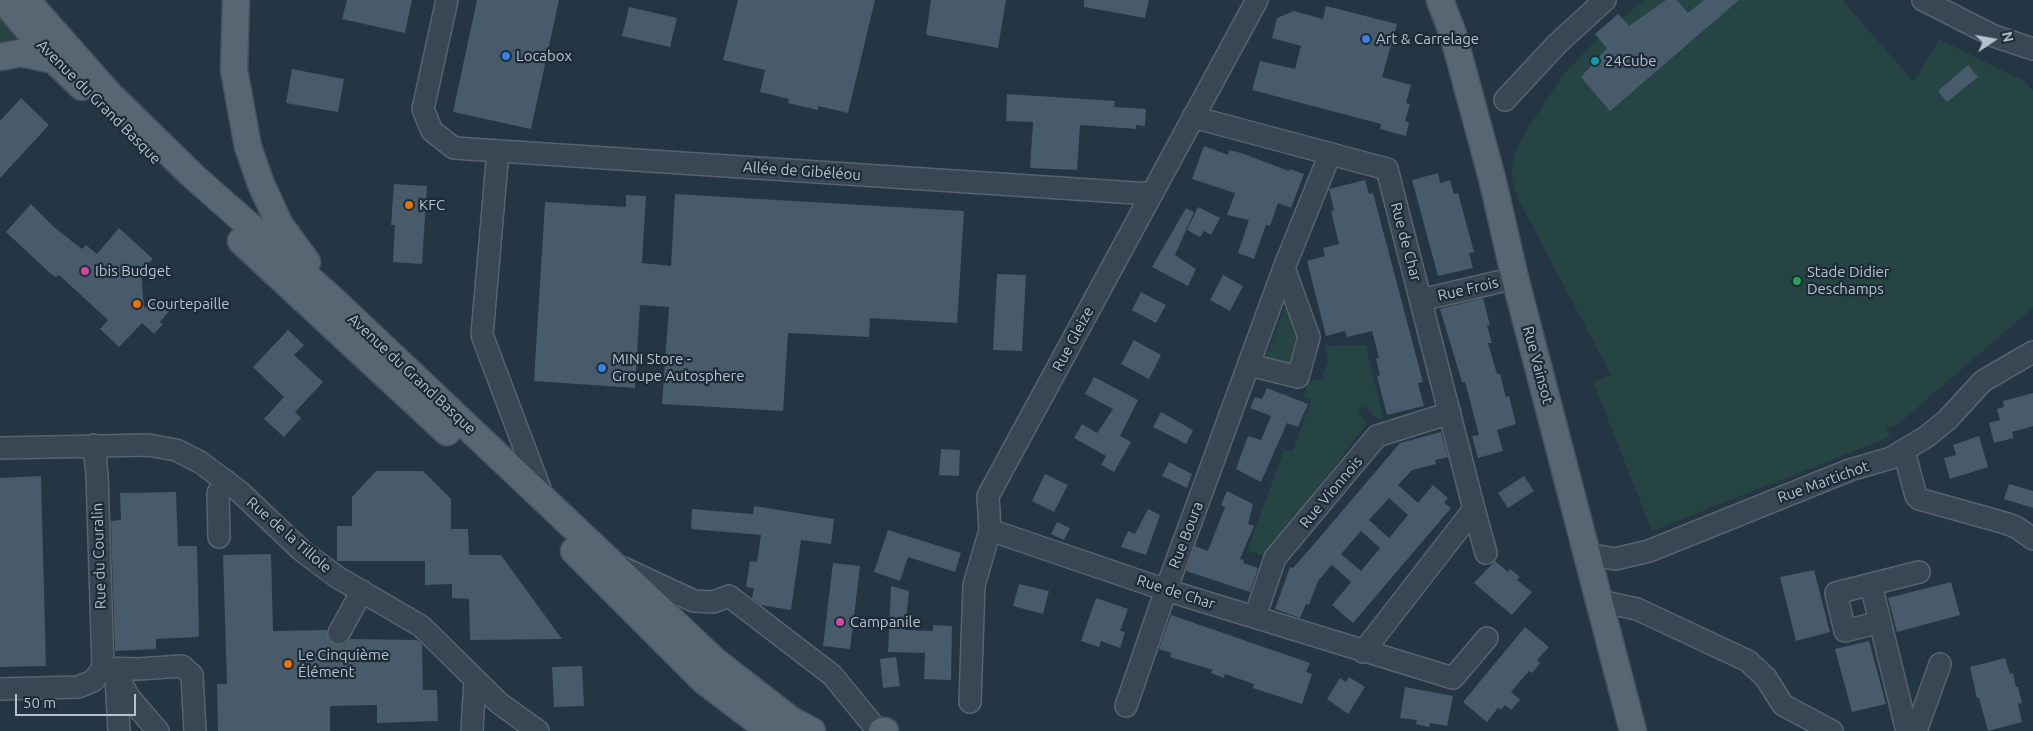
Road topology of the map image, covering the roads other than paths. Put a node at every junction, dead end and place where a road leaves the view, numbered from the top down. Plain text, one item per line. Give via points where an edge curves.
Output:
1 (3, 0) edge
2 (26, 0) edge
3 (236, 0) edge
4 (447, 0) edge
5 (1257, 0) edge
6 (1440, 0) edge
7 (1605, 0) edge
8 (1925, 0) edge
9 (2033, 49) edge
10 (0, 57) edge
11 (54, 60) junction
12 (1505, 100) dead end
13 (1193, 117) junction
14 (498, 151) junction
15 (1330, 154) junction
16 (1151, 194) junction
17 (1284, 268) junction
18 (1515, 278) junction
19 (329, 296) junction
20 (1420, 300) junction
21 (2033, 352) edge
22 (1250, 365) junction
23 (1450, 413) junction
24 (94, 445) junction
25 (0, 448) edge
26 (1904, 451) junction
27 (226, 481) junction
28 (543, 498) junction
29 (1474, 509) junction
30 (990, 530) junction
31 (219, 538) dead end
32 (2033, 539) edge
33 (1486, 553) dead end
34 (1587, 554) junction
35 (610, 561) junction
36 (1919, 572) dead end
37 (1871, 584) junction
38 (1166, 590) junction
39 (362, 592) junction
40 (1600, 601) junction
41 (1255, 617) junction
42 (1880, 622) junction
43 (339, 633) dead end
44 (1487, 638) dead end
45 (1363, 652) junction
46 (1940, 664) dead end
47 (109, 669) junction
48 (475, 680) junction
49 (0, 689) edge
50 (970, 702) dead end
51 (1126, 706) dead end
52 (1632, 728) edge
53 (119, 731) edge
54 (158, 731) edge
55 (195, 731) edge
56 (472, 731) edge
57 (538, 731) edge
58 (770, 731) edge
59 (812, 731) edge
60 (878, 731) edge
61 (1832, 731) edge
62 (1907, 731) edge
63 (1916, 731) edge

1 - 11 main road, Avenue du Grand Basque
2 - 19 main road, Avenue du Grand Basque via 111,96 193,176
3 - 19 main road via 234,70 248,147 280,225
4 - 14 street, Allée de Gibéléou via 423,109 432,131 454,148
5 - 13 street, Rue Gleize
6 - 18 main road, Rue Vainsot via 1453,34 1492,178
7 - 12 street via 1557,44
8 - 9 street via 1994,36
10 - 11 main road via 21,53
11 - 58 main road, Avenue du Grand Basque via 206,210 535,512 704,681
13 - 15 street, Rue de Char
13 - 16 street, Rue Gleize
14 - 16 street, Allée de Gibéléou
14 - 28 street via 482,335
15 - 17 street, Rue Boura
15 - 20 street, Rue de Char via 1387,169
16 - 30 street, Rue Gleize via 988,496
17 - 22 street, Rue Boura
17 - 22 street via 1309,337 1298,377
18 - 20 street, Rue Frois
18 - 34 main road, Rue Vainsot
19 - 28 main road, Avenue du Grand Basque
20 - 23 street, Rue de Char
21 - 26 street, Rue Martichot via 1983,382 1947,420
22 - 38 street, Rue Boura
23 - 29 street, Rue de Char
23 - 41 street, Rue Vionnois via 1377,436 1275,558
24 - 25 street, Rue de la Tillole
24 - 27 street, Rue de la Tillole via 148,445 176,450
24 - 47 street, Rue du Couralin
26 - 32 street via 1919,499 2005,523
26 - 34 street, Rue Martichot via 1648,551 1615,559
27 - 31 street via 218,493
27 - 39 street, Rue de la Tillole via 301,550
28 - 35 main road, Avenue du Grand Basque
29 - 33 street, Rue de Char
29 - 45 street
30 - 38 street, Rue de Char
30 - 50 street, Rue Gleize via 974,585
34 - 40 main road, Rue Vainsot
35 - 59 main road, Avenue du Grand Basque via 715,661 791,720
35 - 60 street via 694,601 713,602 729,596 832,675
36 - 37 street
37 - 42 street
37 - 42 street via 1836,593 1846,631
38 - 41 street, Rue de Char
38 - 51 street, Rue Boura
39 - 43 street
39 - 48 street, Rue de la Tillole via 421,626
40 - 52 main road, Rue Vainsot
40 - 61 street via 1637,609 1748,661 1766,678 1783,705
41 - 45 street, Rue de Char
42 - 62 street
44 - 45 street, Rue de Char via 1453,678
46 - 63 street
47 - 49 street via 78,687
47 - 53 street, Rue du Couralin
47 - 54 street
47 - 55 street via 182,666 192,675
48 - 56 street
48 - 57 street, Rue de la Tillole via 499,703

